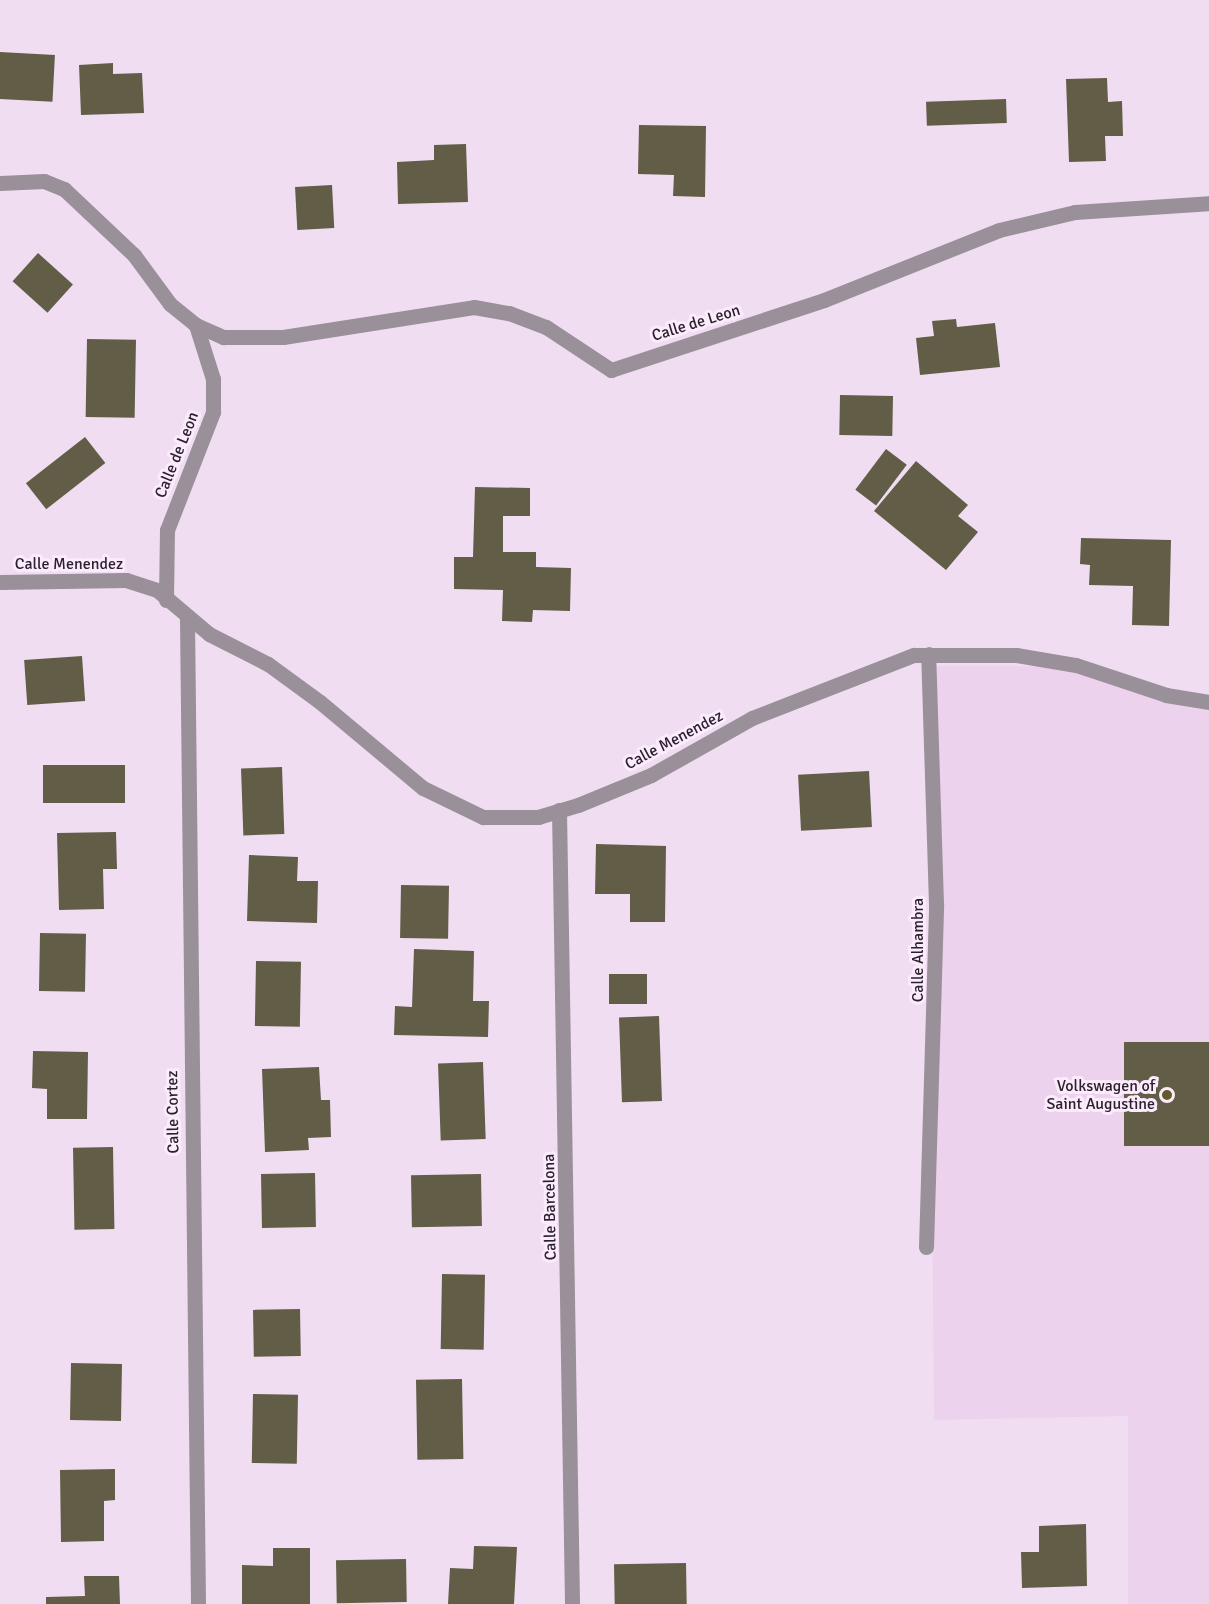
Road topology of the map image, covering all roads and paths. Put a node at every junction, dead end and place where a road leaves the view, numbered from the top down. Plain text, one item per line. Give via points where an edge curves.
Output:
1 (0, 183) edge
2 (1209, 203) edge
3 (196, 325) junction
4 (0, 582) edge
5 (166, 600) junction
6 (187, 619) junction
7 (928, 654) junction
8 (1209, 702) edge
9 (559, 810) junction
10 (926, 1247) dead end
11 (198, 1604) edge
12 (572, 1604) edge

1 - 3 street, Calle de Leon via 44,181 64,189
2 - 3 street, Calle de Leon via 1075,212 999,230 813,304 611,370 546,327 474,307 244,340
3 - 5 street, Calle de Leon via 213,379 213,412 167,530
4 - 5 street, Calle Menendez via 126,580 156,590
5 - 6 street, Calle Menendez
6 - 9 street, Calle Menendez via 268,664 320,702 372,751 468,812 520,818
6 - 11 street, Calle Cortez
7 - 8 street, Calle Menendez via 1046,660
7 - 9 street, Calle Menendez via 832,683 752,718 651,775
7 - 10 street, Calle Alhambra via 936,936
9 - 12 street, Calle Barcelona

